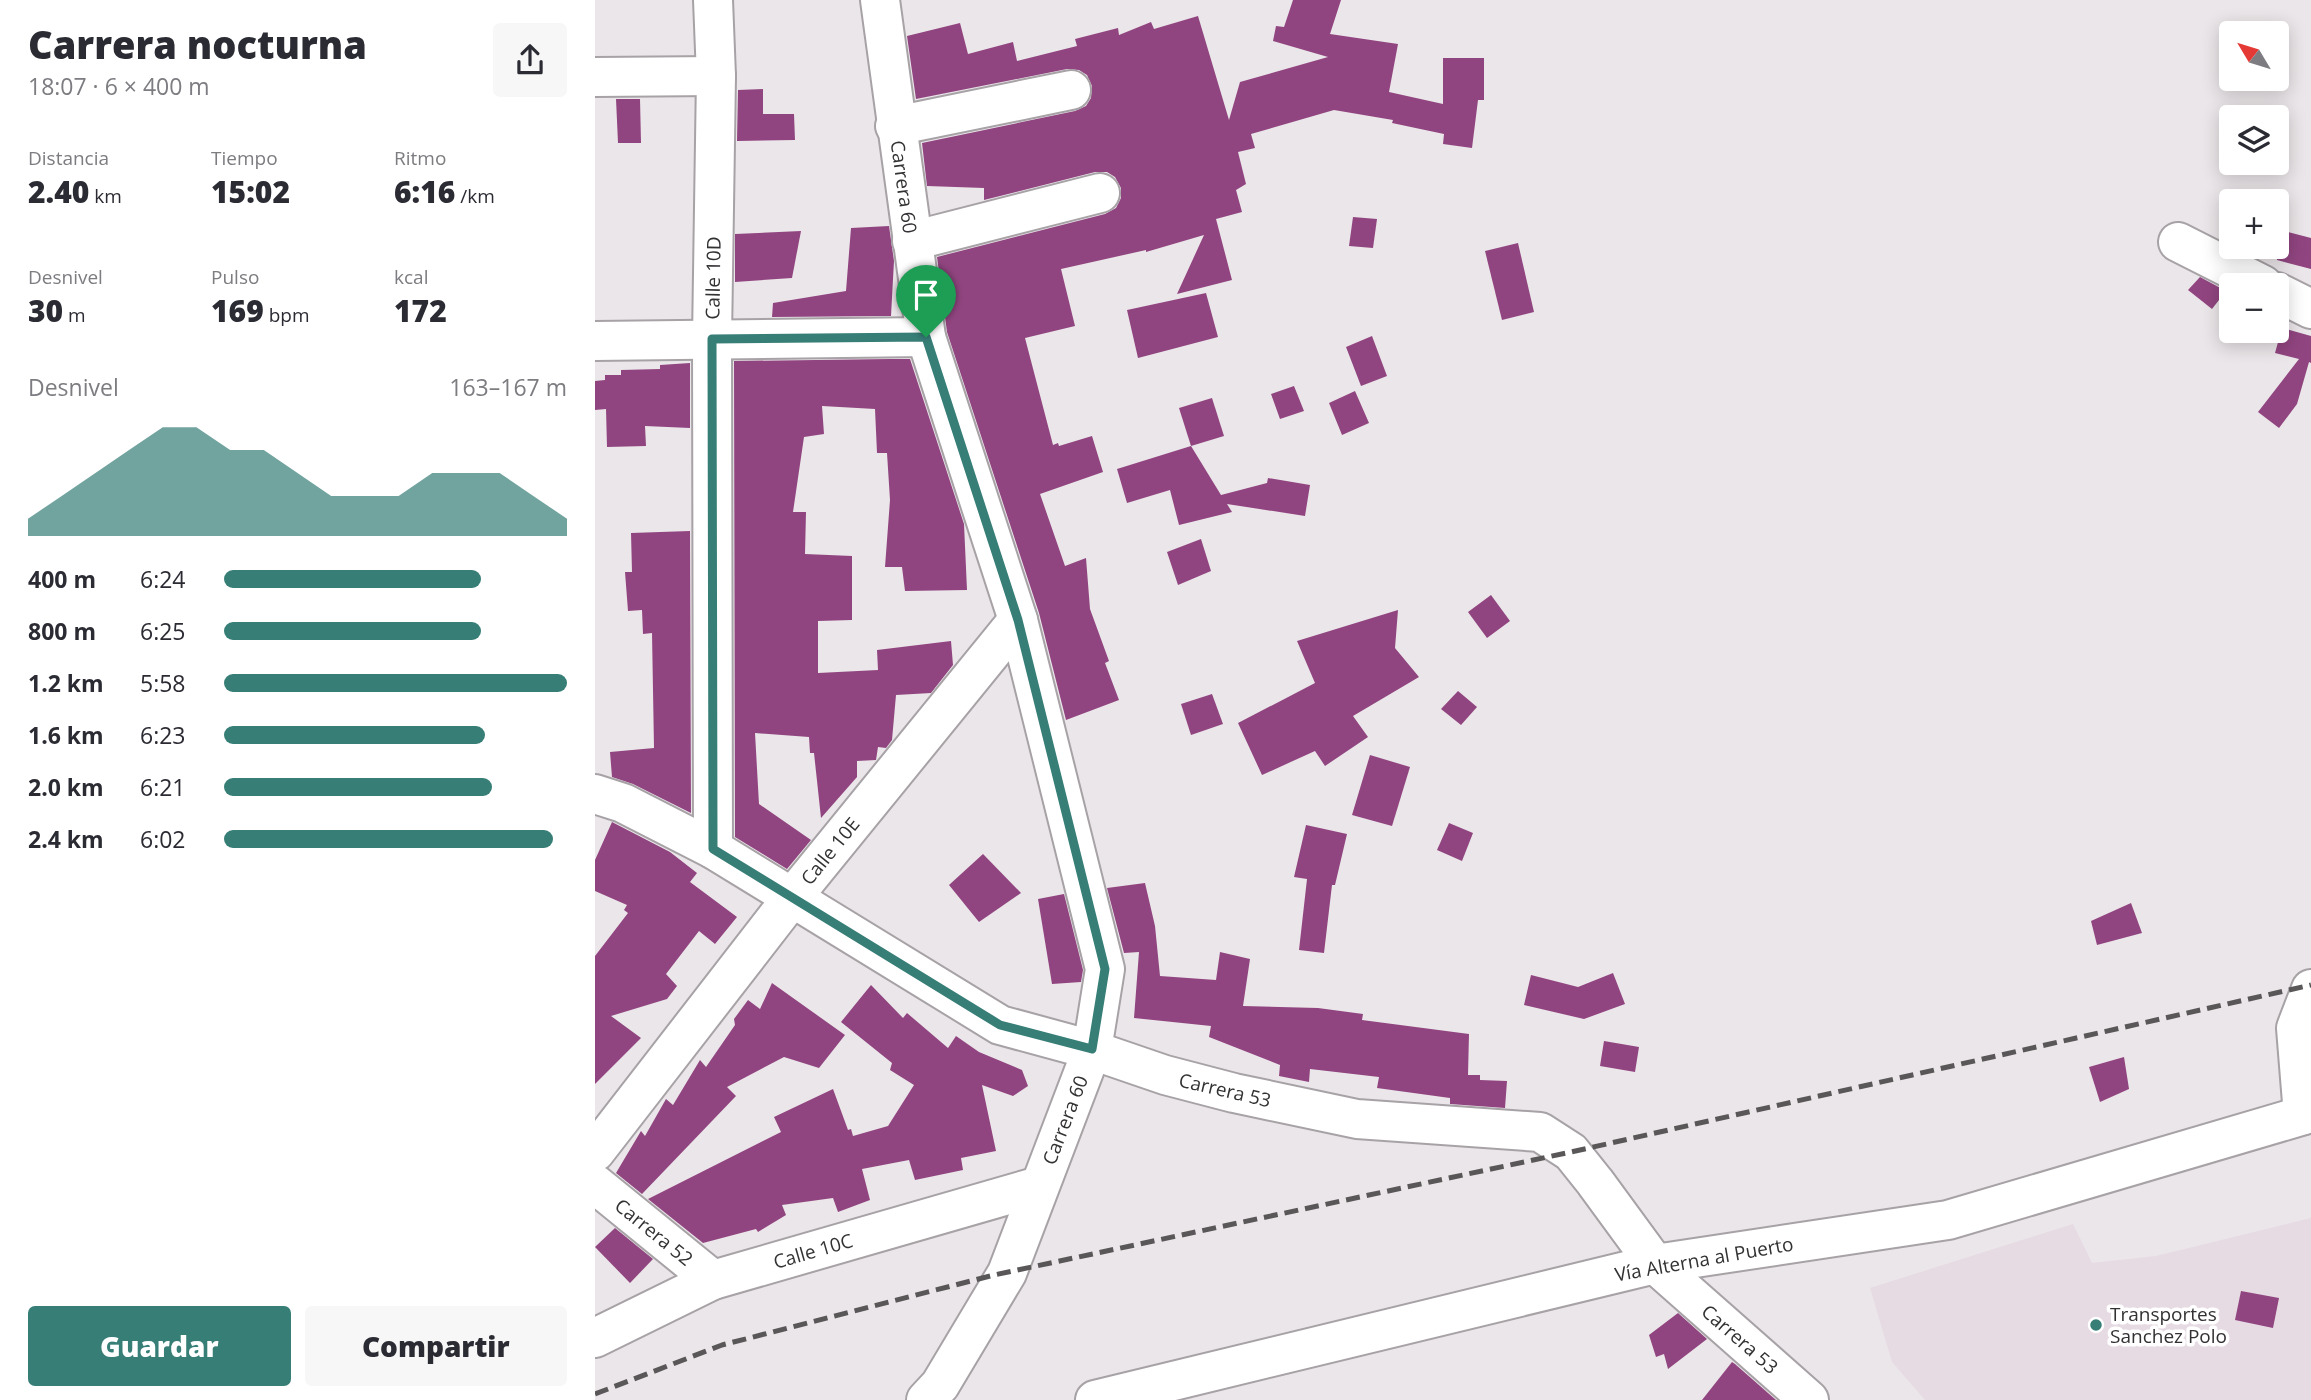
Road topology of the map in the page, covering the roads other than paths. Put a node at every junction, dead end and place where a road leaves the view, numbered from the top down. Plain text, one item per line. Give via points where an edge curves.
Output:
1 (713, 0) edge
2 (880, 0) edge
3 (716, 76) junction
4 (595, 77) edge
5 (1071, 90) dead end
6 (895, 126) junction
7 (1100, 193) dead end
8 (912, 241) junction
9 (2178, 242) dead end
10 (2239, 273) edge
11 (2289, 298) edge
12 (2311, 310) edge
13 (926, 337) junction
14 (712, 339) junction
15 (595, 341) edge
16 (1018, 620) junction
17 (595, 794) edge
18 (713, 849) junction
19 (791, 899) junction
20 (2311, 989) edge
21 (1092, 1049) junction
22 (2307, 1114) edge
23 (595, 1152) edge
24 (595, 1184) edge
25 (1039, 1186) junction
26 (1655, 1264) junction
27 (713, 1280) junction
28 (595, 1338) edge
29 (926, 1400) edge
30 (1095, 1400) edge
31 (1809, 1400) edge

1 - 3 street, Calle 10D
2 - 6 street, Carrera 60
3 - 4 street
3 - 14 street, Calle 10D
5 - 6 street
6 - 8 street, Carrera 60
7 - 8 street
8 - 13 street, Carrera 60
9 - 10 street
11 - 12 street
13 - 14 street
13 - 16 street, Carrera 60
14 - 15 street
14 - 18 street, Calle 10D
16 - 19 street, Calle 10E
16 - 21 street, Carrera 60 via 1105,969
17 - 18 street, Carrera 53 via 623,803
18 - 19 street, Carrera 53
19 - 21 street, Carrera 53 via 1000,1025
19 - 23 street, Calle 10E
20 - 22 street via 2296,1028
21 - 25 street, Carrera 60
21 - 26 street, Carrera 53 via 1165,1075 1357,1119 1541,1132 1571,1152
22 - 26 street, Vía Alterna al Puerto via 1948,1220
24 - 27 street, Carrera 52
25 - 27 street, Calle 10C
25 - 29 street, Carrera 60 via 1007,1273 940,1385
26 - 30 street, Vía Alterna al Puerto
26 - 31 street, Carrera 53
27 - 28 street, Calle 10C

